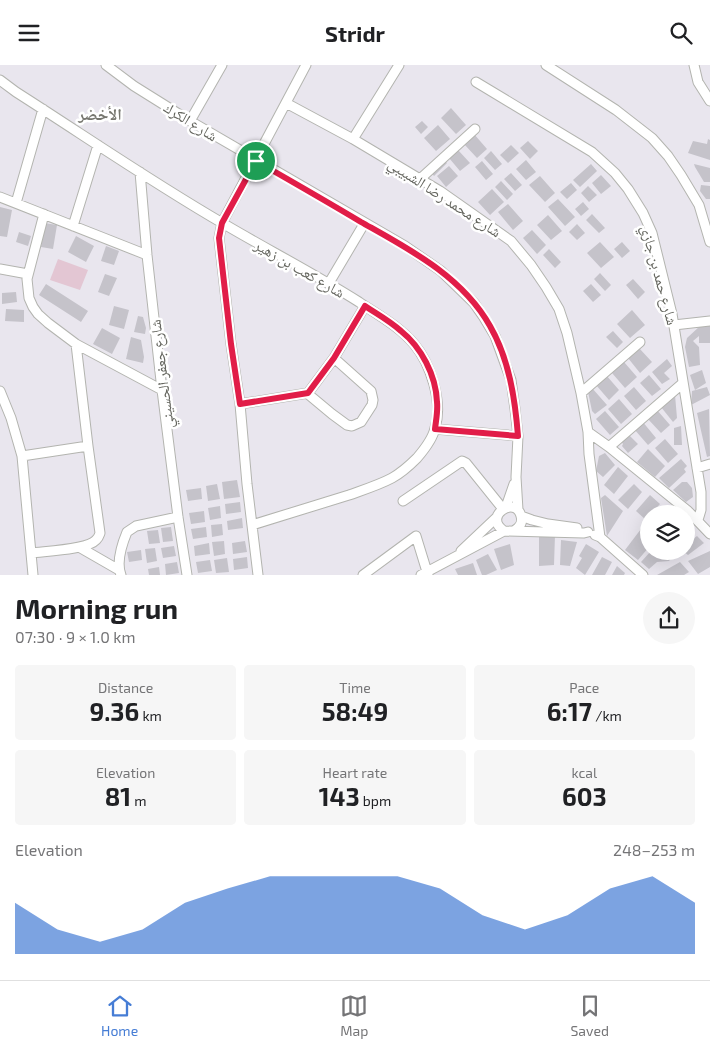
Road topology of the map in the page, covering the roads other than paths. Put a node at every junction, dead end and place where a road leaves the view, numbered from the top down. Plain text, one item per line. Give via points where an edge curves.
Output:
1 (106, 65) edge
2 (222, 65) edge
3 (306, 65) edge
4 (399, 65) edge
5 (546, 65) edge
6 (694, 65) edge
7 (1, 82) edge
8 (476, 82) dead end
9 (710, 101) edge
10 (286, 103) junction
11 (44, 109) junction
12 (190, 121) junction
13 (475, 129) dead end
14 (352, 139) junction
15 (98, 145) junction
16 (256, 161) junction
17 (140, 172) junction
18 (420, 179) junction
19 (0, 197) edge
20 (16, 203) junction
21 (699, 205) junction
22 (710, 206) edge
23 (44, 214) junction
24 (222, 223) junction
25 (364, 223) junction
26 (73, 226) junction
27 (710, 242) edge
28 (147, 255) junction
29 (0, 269) edge
30 (28, 274) junction
31 (329, 283) junction
32 (365, 306) junction
33 (710, 321) edge
34 (674, 325) junction
35 (640, 342) dead end
36 (76, 344) junction
37 (334, 358) junction
38 (683, 383) junction
39 (162, 390) junction
40 (0, 391) edge
41 (581, 393) junction
42 (308, 394) junction
43 (240, 404) junction
44 (435, 429) junction
45 (588, 432) junction
46 (518, 436) junction
47 (88, 446) junction
48 (609, 447) junction
49 (22, 456) junction
50 (710, 464) edge
51 (697, 468) junction
52 (516, 477) junction
53 (403, 501) dead end
54 (504, 508) junction
55 (520, 513) junction
56 (178, 517) junction
57 (497, 517) junction
58 (704, 523) edge
59 (252, 525) junction
60 (515, 530) junction
61 (504, 531) junction
62 (588, 532) junction
63 (710, 533) edge
64 (600, 537) junction
65 (79, 547) junction
66 (31, 553) junction
67 (454, 558) junction
68 (120, 573) edge
69 (425, 574) edge
70 (33, 575) edge
71 (186, 575) edge
72 (258, 575) edge
73 (363, 575) edge
74 (643, 575) edge

1 - 12 street, شارع الكرك
2 - 12 street
3 - 10 street
4 - 14 street
5 - 21 street via 652,137 682,175
6 - 9 street via 698,82
7 - 11 street, شارع كعب بن زهير
8 - 34 street, شارع حمد بن جازي via 592,152 628,189 644,213 652,233
10 - 14 street, شارع محمد رضا الشبيبي
10 - 16 street
11 - 15 street, شارع كعب بن زهير
11 - 20 street
12 - 16 street, شارع الكرك
13 - 18 street
14 - 18 street, شارع محمد رضا الشبيبي
15 - 17 street, شارع كعب بن زهير
15 - 26 street
16 - 24 street
16 - 25 street, شارع الكرك
17 - 24 street, شارع كعب بن زهير
17 - 28 street, شارع جعفر الحسيني
18 - 41 street, شارع محمد رضا الشبيبي via 511,241 531,265 559,309
19 - 20 street
20 - 23 street
21 - 22 street
21 - 27 street
23 - 26 street
23 - 30 street
24 - 31 street, شارع كعب بن زهير
24 - 43 street via 219,242
25 - 31 street
25 - 46 street, شارع الكرك via 441,271 484,315 511,381
26 - 28 street
28 - 39 street, شارع جعفر الحسيني
29 - 30 street
30 - 36 street via 27,289 33,307
31 - 32 street, شارع كعب بن زهير
32 - 37 street
32 - 44 street, شارع كعب بن زهير via 402,331 422,355 437,401
33 - 34 street
34 - 38 street, شارع حمد بن جازي
35 - 41 street
36 - 39 street
36 - 47 street
37 - 42 street
37 - 42 street via 371,391 372,405 361,422 347,425
38 - 48 street
38 - 51 street, شارع حمد بن جازي
39 - 56 street, شارع جعفر الحسيني
40 - 49 street
41 - 45 street, شارع محمد رضا الشبيبي
42 - 43 street
43 - 59 street
44 - 46 street
44 - 59 street, شارع كعب بن زهير via 416,458 392,478
45 - 48 street
45 - 64 street, شارع محمد رضا الشبيبي
46 - 52 street, شارع الكرك
47 - 49 street
47 - 65 street via 100,533 94,542
48 - 58 street
49 - 66 street
50 - 51 street
51 - 58 street, شارع حمد بن جازي
52 - 54 street, شارع الكرك
52 - 55 street, شارع الكرك
53 - 54 street via 462,461
54 - 55 street via 514,508
54 - 57 street
55 - 60 street via 521,524
55 - 62 street via 539,522
56 - 68 street via 136,526 127,532 119,562
56 - 71 street, شارع جعفر الحسيني
57 - 61 street via 498,525
57 - 67 street
58 - 63 street
59 - 72 street
60 - 61 street
60 - 62 street
61 - 67 street
62 - 64 street
64 - 74 street
65 - 66 street
65 - 68 street
66 - 70 street
67 - 69 street
69 - 73 street via 416,536

